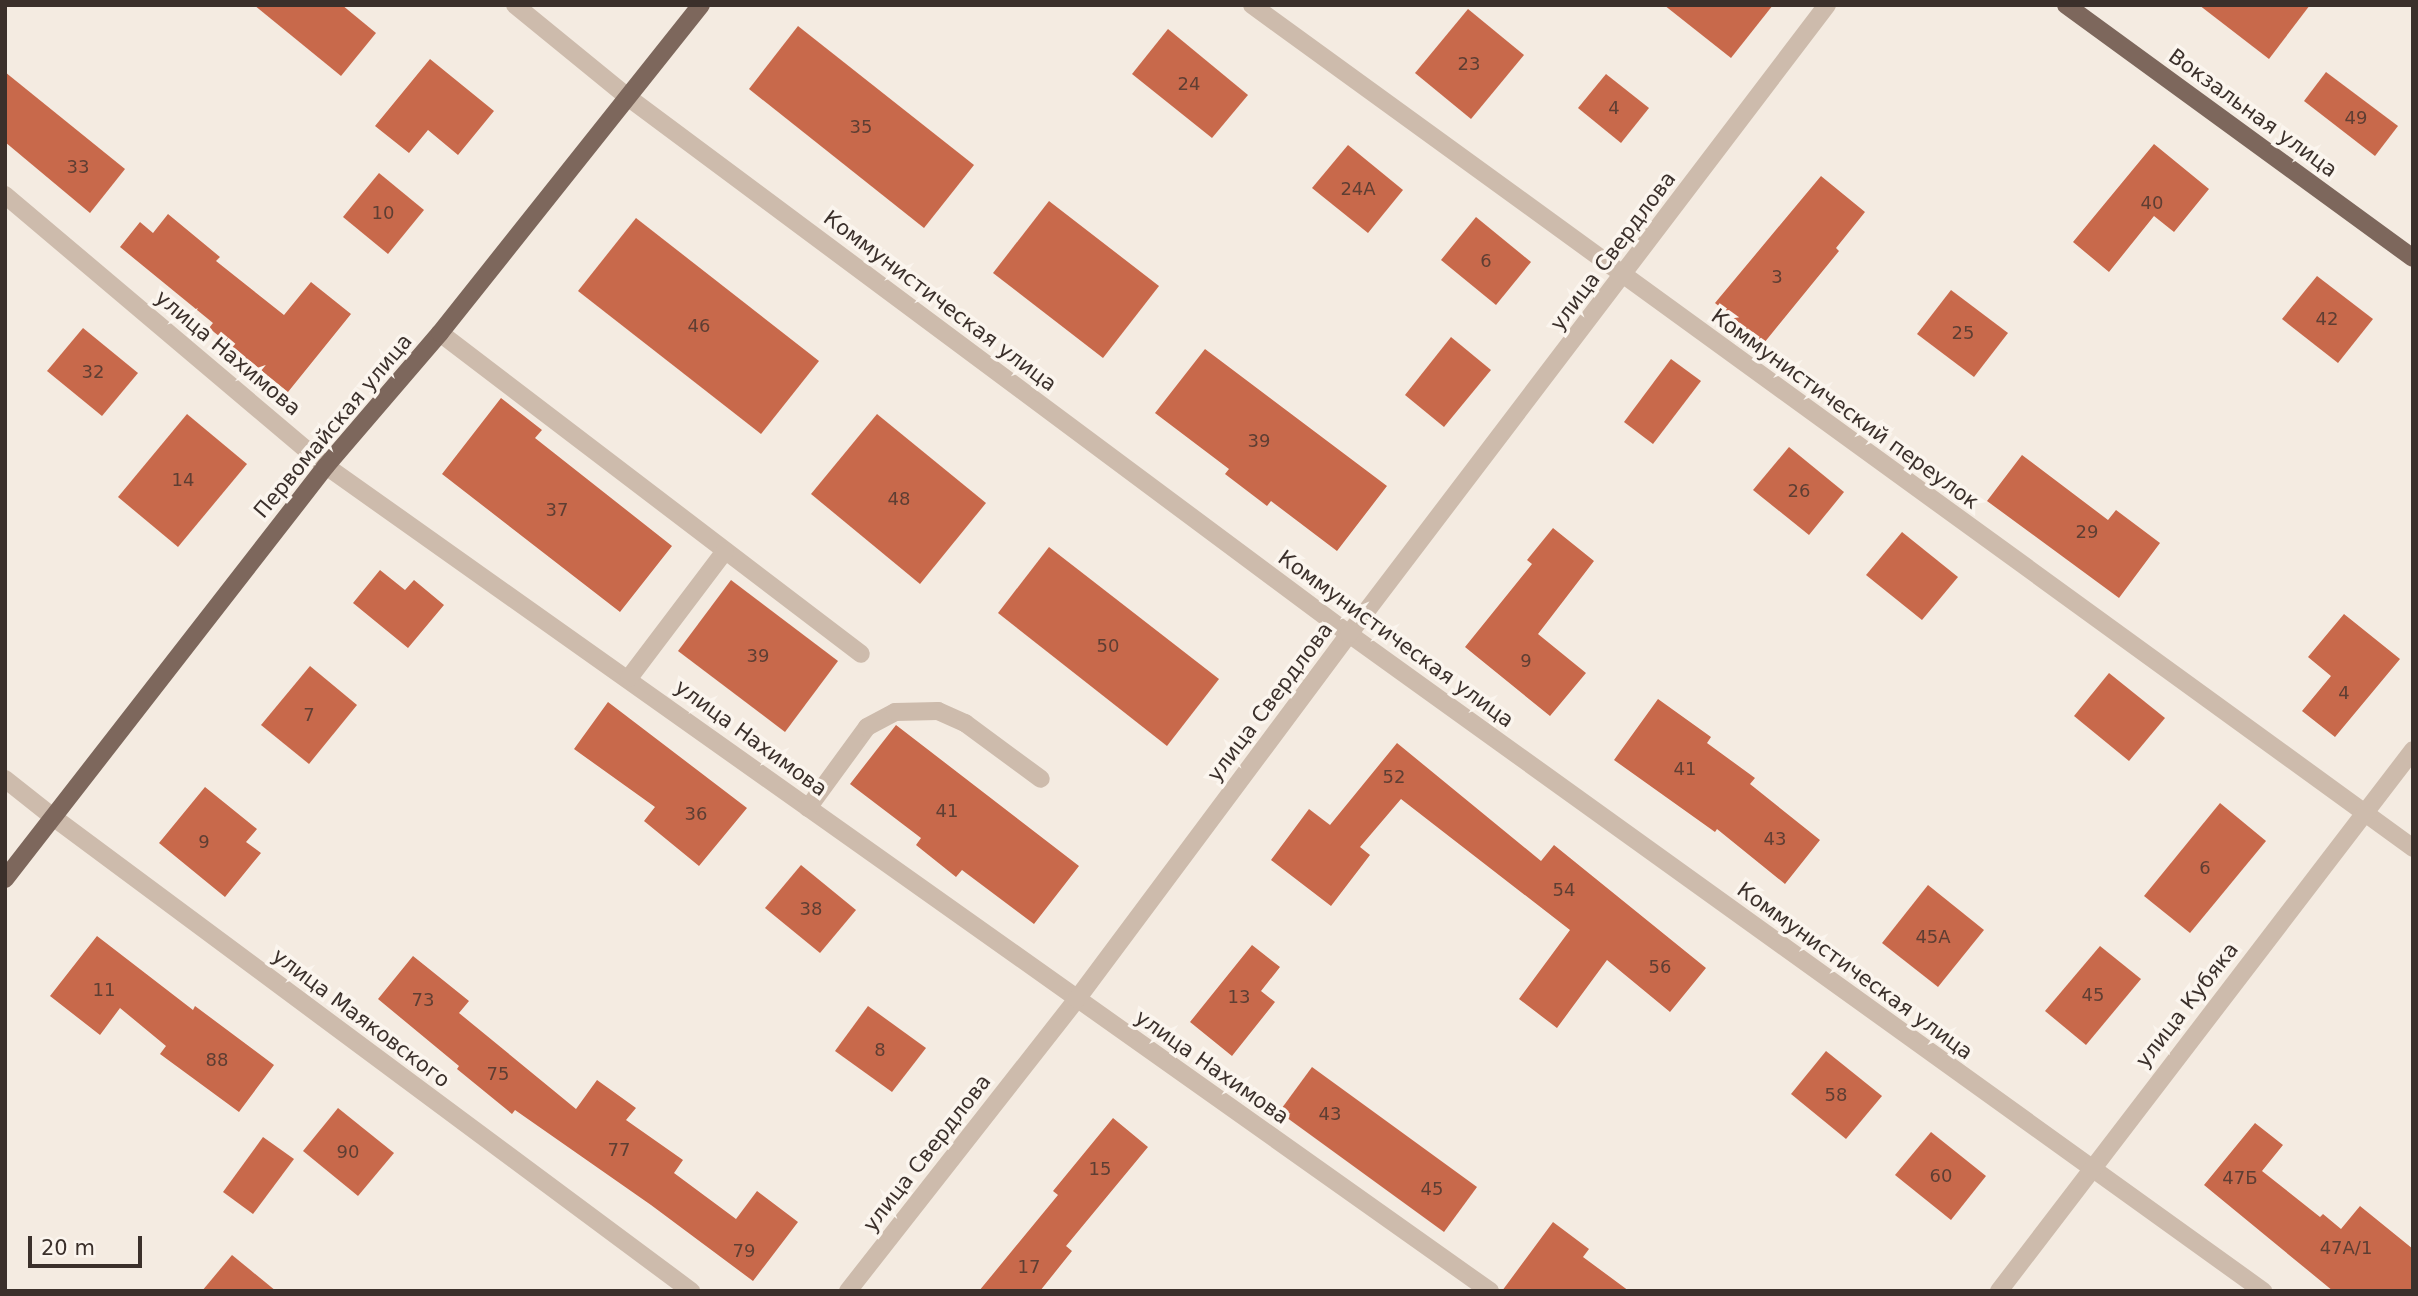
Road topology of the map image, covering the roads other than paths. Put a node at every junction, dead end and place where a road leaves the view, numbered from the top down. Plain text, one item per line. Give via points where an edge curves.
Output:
1 (515, 5) edge
2 (701, 5) edge
3 (1252, 5) edge
4 (1827, 5) edge
5 (2066, 5) edge
6 (629, 98) junction
7 (5, 195) edge
8 (2413, 258) edge
9 (1623, 276) junction
10 (440, 333) junction
11 (326, 466) junction
12 (725, 551) junction
13 (1349, 634) junction
14 (861, 654) dead end
15 (629, 678) junction
16 (2413, 750) edge
17 (5, 779) edge
18 (1041, 779) dead end
19 (808, 808) junction
20 (2364, 812) junction
21 (53, 817) junction
22 (2413, 848) edge
23 (5, 879) edge
24 (1077, 999) junction
25 (2090, 1168) junction
26 (691, 1291) edge
27 (848, 1291) edge
28 (1490, 1291) edge
29 (1999, 1291) edge
30 (2263, 1291) edge

1 - 6 street, Коммунистическая улица
2 - 6 main road, Первомайская улица
3 - 9 street, Коммунистический переулок
4 - 9 street, улица Свердлова
5 - 8 main road, Вокзальная улица
6 - 10 main road, Первомайская улица
6 - 13 street, Коммунистическая улица
7 - 11 street, улица Нахимова
9 - 13 street, улица Свердлова
9 - 20 street, Коммунистический переулок
10 - 11 main road, Первомайская улица
10 - 12 street
11 - 15 street, улица Нахимова
11 - 21 main road, Первомайская улица
12 - 14 street
12 - 15 street
13 - 24 street, улица Свердлова
13 - 25 street, Коммунистическая улица
15 - 19 street, улица Нахимова
16 - 20 street, улица Кубяка
17 - 21 street, улица Маяковского
18 - 19 street via 965,723 938,711 895,712 867,727
19 - 24 street, улица Нахимова
20 - 22 street, Коммунистический переулок
20 - 25 street, улица Кубяка
21 - 23 main road, Первомайская улица
21 - 26 street, улица Маяковского
24 - 27 street, улица Свердлова
24 - 28 street, улица Нахимова
25 - 29 street, улица Кубяка
25 - 30 street, Коммунистическая улица

